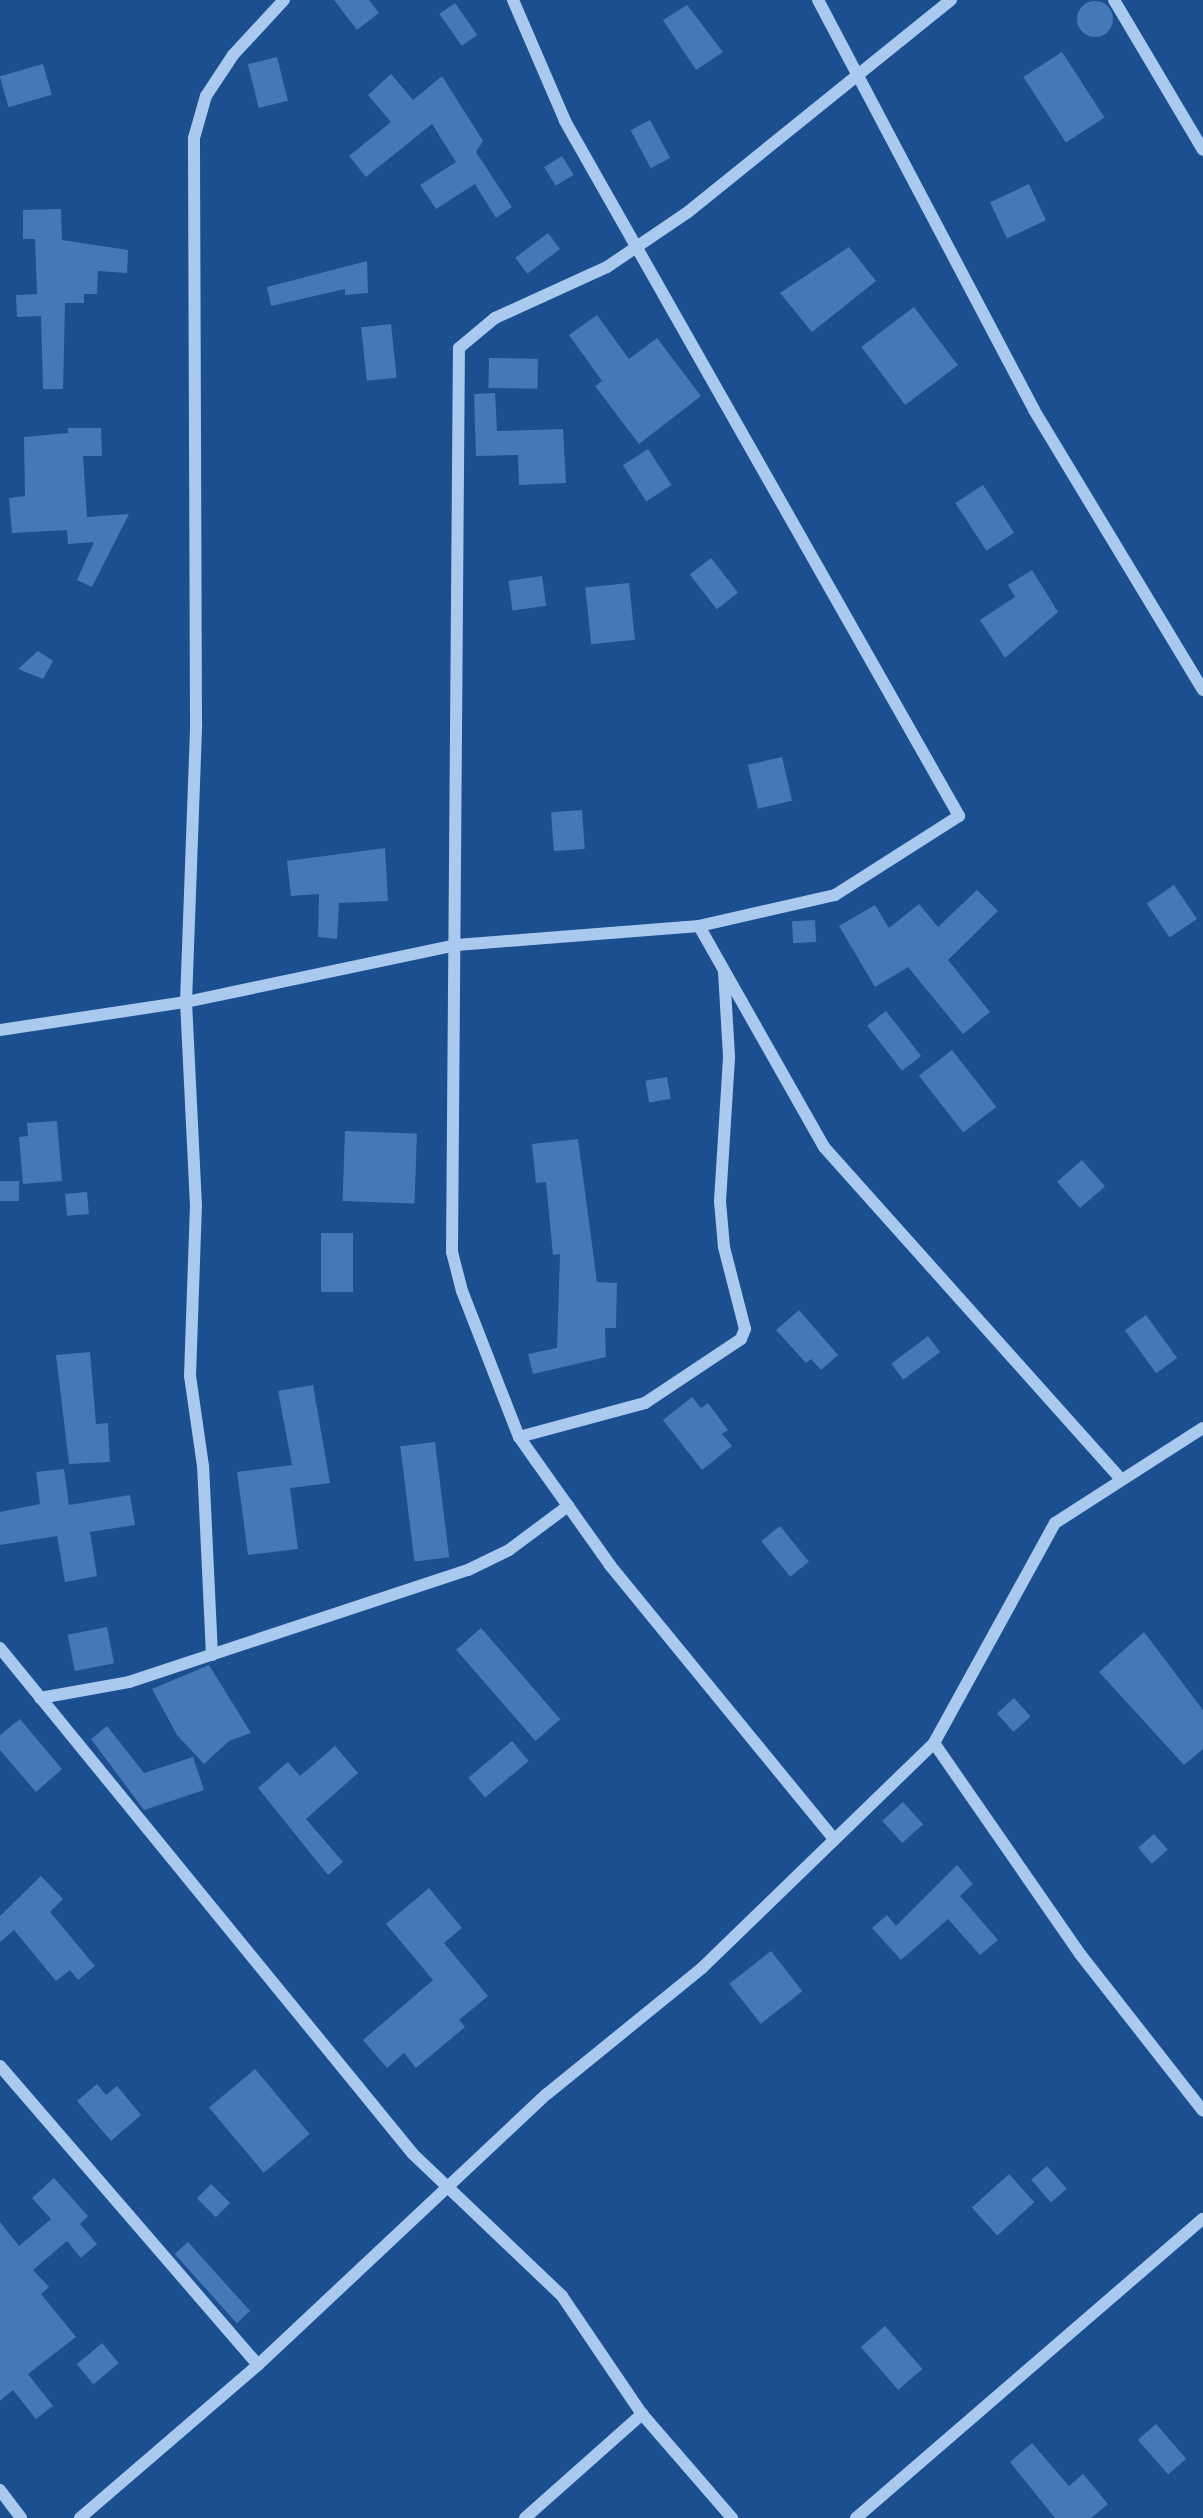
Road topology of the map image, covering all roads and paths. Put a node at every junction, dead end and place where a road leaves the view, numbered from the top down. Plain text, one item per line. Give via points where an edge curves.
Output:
1 (284, 0) edge
2 (513, 0) edge
3 (818, 0) edge
4 (951, 0) edge
5 (1114, 0) edge
6 (858, 75) junction
7 (1203, 150) edge
8 (634, 246) junction
9 (1203, 690) edge
10 (699, 926) junction
11 (457, 945) junction
12 (724, 967) junction
13 (186, 1002) junction
14 (0, 1030) edge
15 (1203, 1428) edge
16 (519, 1437) junction
17 (1120, 1478) junction
18 (568, 1506) junction
19 (0, 1647) edge
20 (212, 1655) junction
21 (40, 1698) junction
22 (934, 1743) junction
23 (834, 1839) junction
24 (0, 2067) edge
25 (1203, 2111) edge
26 (448, 2192) junction
27 (1203, 2219) edge
28 (258, 2365) junction
29 (642, 2414) junction
30 (0, 2490) edge
31 (20, 2518) edge
32 (80, 2518) edge
33 (525, 2518) edge
34 (732, 2518) edge
35 (856, 2518) edge

1 - 13 street via 233,55 206,96 194,138 196,724
2 - 8 street via 565,121
3 - 6 street
4 - 6 street
5 - 7 street
6 - 8 street via 688,212
6 - 9 street via 1034,410
8 - 10 street via 959,816 835,895
8 - 11 street via 607,267 495,317 459,348 453,608
10 - 11 street
10 - 12 street
11 - 13 street
11 - 16 street via 453,1252
12 - 16 street via 729,1056 720,1201 724,1247 745,1329 741,1339 645,1403
12 - 17 street via 824,1147
13 - 14 street
13 - 20 street via 196,1206 190,1376 203,1466
15 - 17 street
16 - 18 street
17 - 22 street via 1055,1523
18 - 20 street via 509,1550 468,1570
18 - 23 street
19 - 21 street
20 - 21 street via 129,1682
21 - 26 street
22 - 23 street
22 - 25 street via 1080,1954
23 - 26 street via 702,1968 547,2094
24 - 28 street
26 - 28 street
26 - 29 street via 562,2296
27 - 35 street
28 - 32 street
29 - 33 street
29 - 34 street
30 - 31 street

